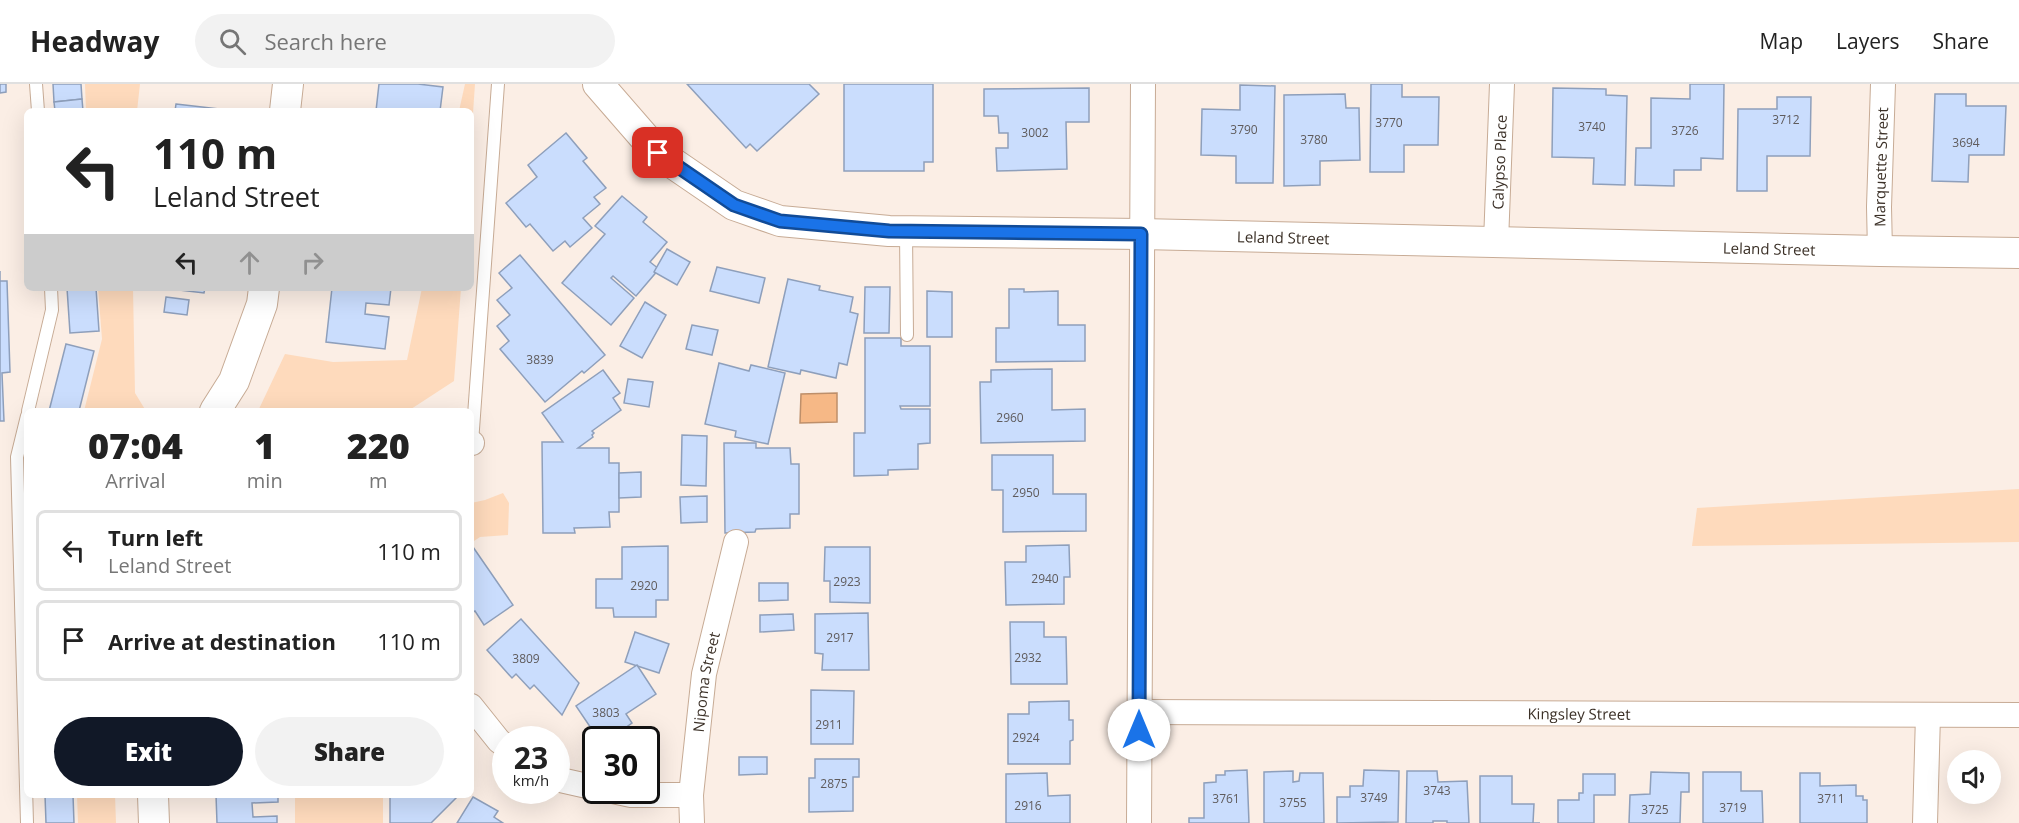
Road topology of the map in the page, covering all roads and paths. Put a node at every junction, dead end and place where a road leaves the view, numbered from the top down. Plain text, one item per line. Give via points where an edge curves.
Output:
1 (36, 84) edge
2 (498, 84) edge
3 (598, 84) edge
4 (1143, 84) edge
5 (1502, 84) edge
6 (1883, 84) edge
7 (38, 108) edge
8 (906, 231) junction
9 (1141, 234) junction
10 (1497, 243) junction
11 (1880, 251) junction
12 (2019, 253) edge
13 (51, 291) edge
14 (264, 291) edge
15 (907, 335) dead end
16 (29, 408) edge
17 (217, 408) edge
18 (474, 415) edge
19 (24, 428) edge
20 (736, 542) dead end
21 (474, 710) edge
22 (1139, 712) junction
23 (24, 713) edge
24 (1928, 715) junction
25 (2019, 715) edge
26 (492, 732) edge
27 (660, 795) edge
28 (691, 795) junction
29 (26, 798) edge
30 (153, 798) edge
31 (27, 823) edge
32 (154, 823) edge
33 (692, 823) edge
34 (1139, 823) edge
35 (1925, 823) edge

1 - 7 lane
2 - 18 lane
3 - 8 street, Leland Street via 658,153 734,205 780,221
4 - 9 street
5 - 10 street, Calypso Place
6 - 11 street, Marquette Street
8 - 9 street, Leland Street
8 - 15 lane
9 - 10 street, Leland Street
9 - 22 street
10 - 11 street, Leland Street
11 - 12 street, Leland Street
13 - 16 lane via 52,310
14 - 17 street via 234,381
19 - 23 lane via 17,457
20 - 28 street, Nipoma Street via 704,674
21 - 26 street
22 - 24 street, Kingsley Street
22 - 34 street
24 - 25 street, Kingsley Street
24 - 35 street
27 - 28 street
28 - 33 street, Nipoma Street
29 - 31 lane
30 - 32 street

